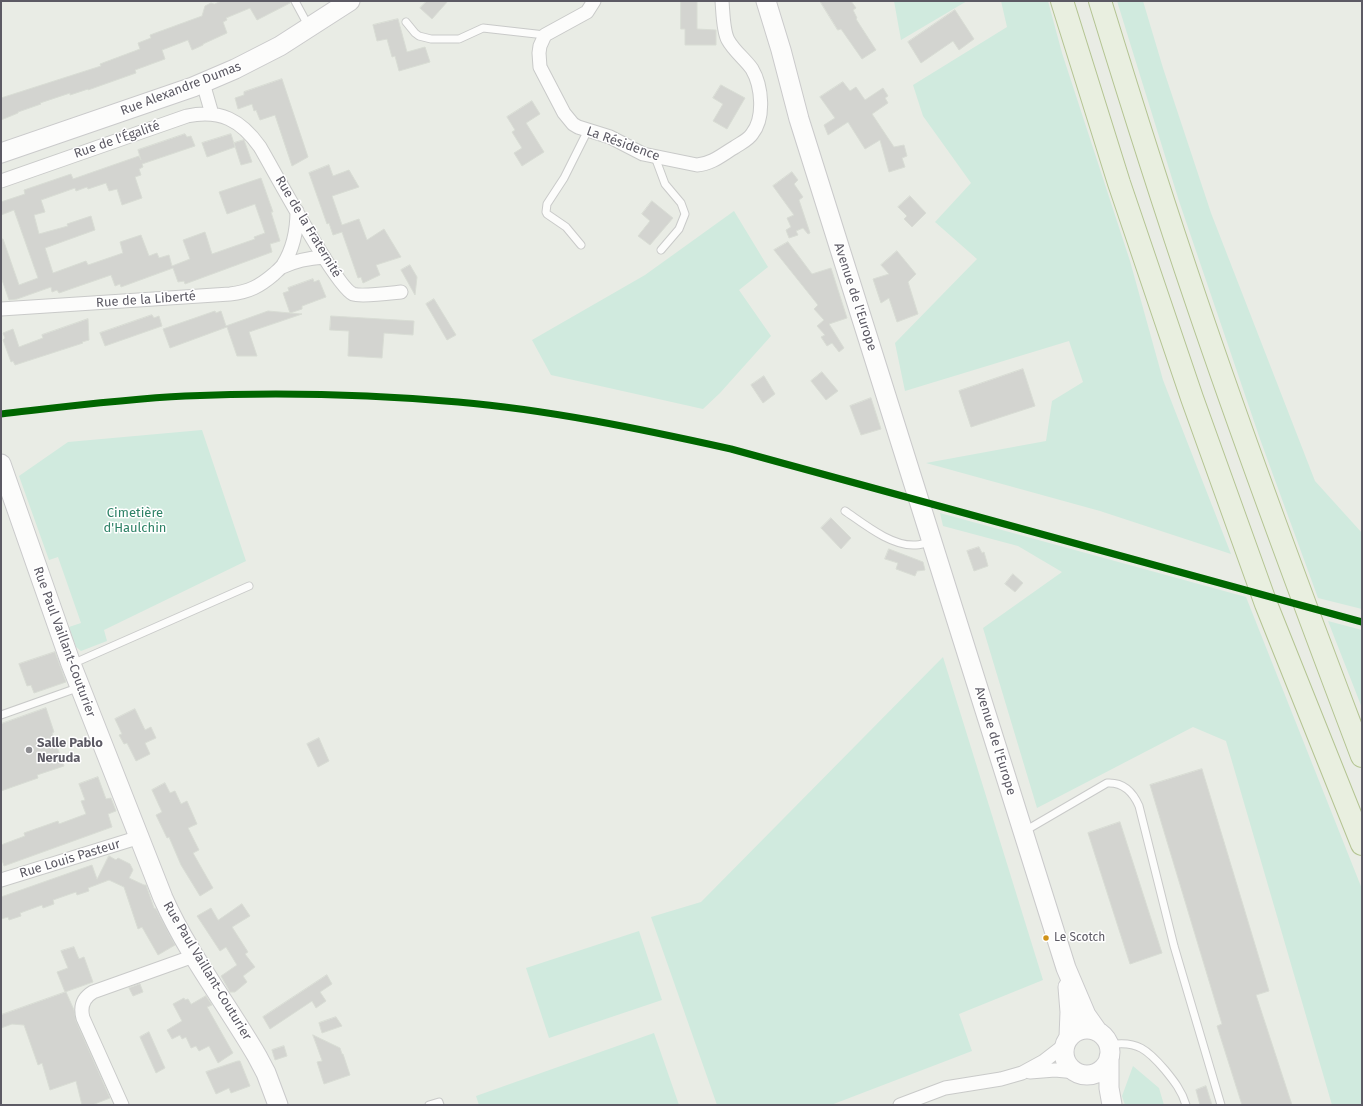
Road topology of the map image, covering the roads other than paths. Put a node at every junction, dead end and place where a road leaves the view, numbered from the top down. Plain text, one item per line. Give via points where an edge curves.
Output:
1 (295, 1) edge
2 (350, 1) edge
3 (594, 1) edge
4 (722, 1) edge
5 (755, 1) edge
6 (766, 1) edge
7 (1062, 1) edge
8 (1100, 1) edge
9 (406, 22) dead end
10 (309, 27) junction
11 (545, 35) junction
12 (203, 83) junction
13 (212, 114) junction
14 (799, 119) junction
15 (234, 122) joint
16 (588, 130) junction
17 (1, 153) edge
18 (655, 157) junction
19 (1, 181) edge
20 (297, 211) junction
21 (581, 244) dead end
22 (661, 250) dead end
23 (324, 257) junction
24 (282, 266) junction
25 (402, 292) dead end
26 (1, 309) edge
27 (1, 464) edge
28 (845, 512) dead end
29 (932, 541) junction
30 (249, 586) dead end
31 (71, 664) junction
32 (80, 687) junction
33 (1, 715) edge
34 (1362, 756) edge
35 (1023, 832) junction
36 (140, 837) junction
37 (1362, 844) edge
38 (1, 880) edge
39 (194, 956) junction
40 (1066, 968) junction
41 (1067, 1040) junction
42 (1105, 1045) junction
43 (1022, 1073) junction
44 (1078, 1073) junction
45 (275, 1101) edge
46 (122, 1105) edge
47 (429, 1105) edge
48 (440, 1105) edge
49 (900, 1105) edge
50 (1105, 1105) edge
51 (1112, 1105) edge
52 (1186, 1105) edge
53 (1221, 1105) edge

1 - 10 lane
2 - 10 main road, Rue Alexandre Dumas
3 - 11 street via 587,12
4 - 18 street, La Résidence via 728,41 749,65 757,81 760,107 758,125 748,138 703,165
5 - 14 main road, Avenue de l'Europe
6 - 14 main road, Avenue de l'Europe
7 - 37 highway via 1160,306 1254,573
8 - 34 highway via 1193,291 1298,587
9 - 11 lane via 419,36 432,39 459,39 483,28
10 - 12 main road, Rue Alexandre Dumas via 246,65
11 - 16 street, La Résidence via 540,46 540,67 568,119 578,127
12 - 13 street
12 - 17 main road, Rue Alexandre Dumas
13 - 15 street, Rue de l'Égalité
13 - 19 street, Rue de l'Égalité via 187,116
14 - 29 main road, Avenue de l'Europe
15 - 20 street, Rue de la Fraternité via 246,129 260,147
16 - 18 street, La Résidence
16 - 21 lane via 546,208 547,214 566,227
18 - 22 lane via 665,184 681,203 685,214 679,229
20 - 23 street, Rue de la Fraternité
20 - 24 street, Rue de la Liberté via 295,235
23 - 24 street, Rue de la Liberté via 298,260
23 - 25 street, Rue de la Fraternité via 352,294
24 - 26 street, Rue de la Liberté via 257,287 238,294
27 - 31 main road, Rue Paul Vaillant-Couturier
28 - 29 lane via 899,543 914,546
29 - 35 main road, Avenue de l'Europe
30 - 31 lane
31 - 32 main road, Rue Paul Vaillant-Couturier
32 - 33 lane
32 - 36 main road, Rue Paul Vaillant-Couturier
35 - 40 main road, Avenue de l'Europe
35 - 53 lane via 1107,783 1123,786 1134,794 1174,946
36 - 38 street, Rue Louis Pasteur
36 - 39 main road, Rue Paul Vaillant-Couturier via 167,906
39 - 45 main road, Rue Paul Vaillant-Couturier via 258,1056
39 - 46 street via 92,992 82,1003 81,1013
40 - 41 main road, Avenue de l'Europe via 1070,1012
40 - 42 main road, Avenue de l'Europe via 1086,1015
41 - 42 main road via 1076,1032 1092,1030
41 - 43 street via 1044,1061
41 - 44 main road via 1065,1060
42 - 44 main road via 1106,1065 1100,1071 1091,1074
42 - 51 main road
42 - 52 lane via 1129,1044 1148,1051 1177,1085
43 - 44 street via 1049,1070
43 - 49 street via 1001,1080 945,1088
44 - 50 main road
47 - 48 lane via 439,1102

